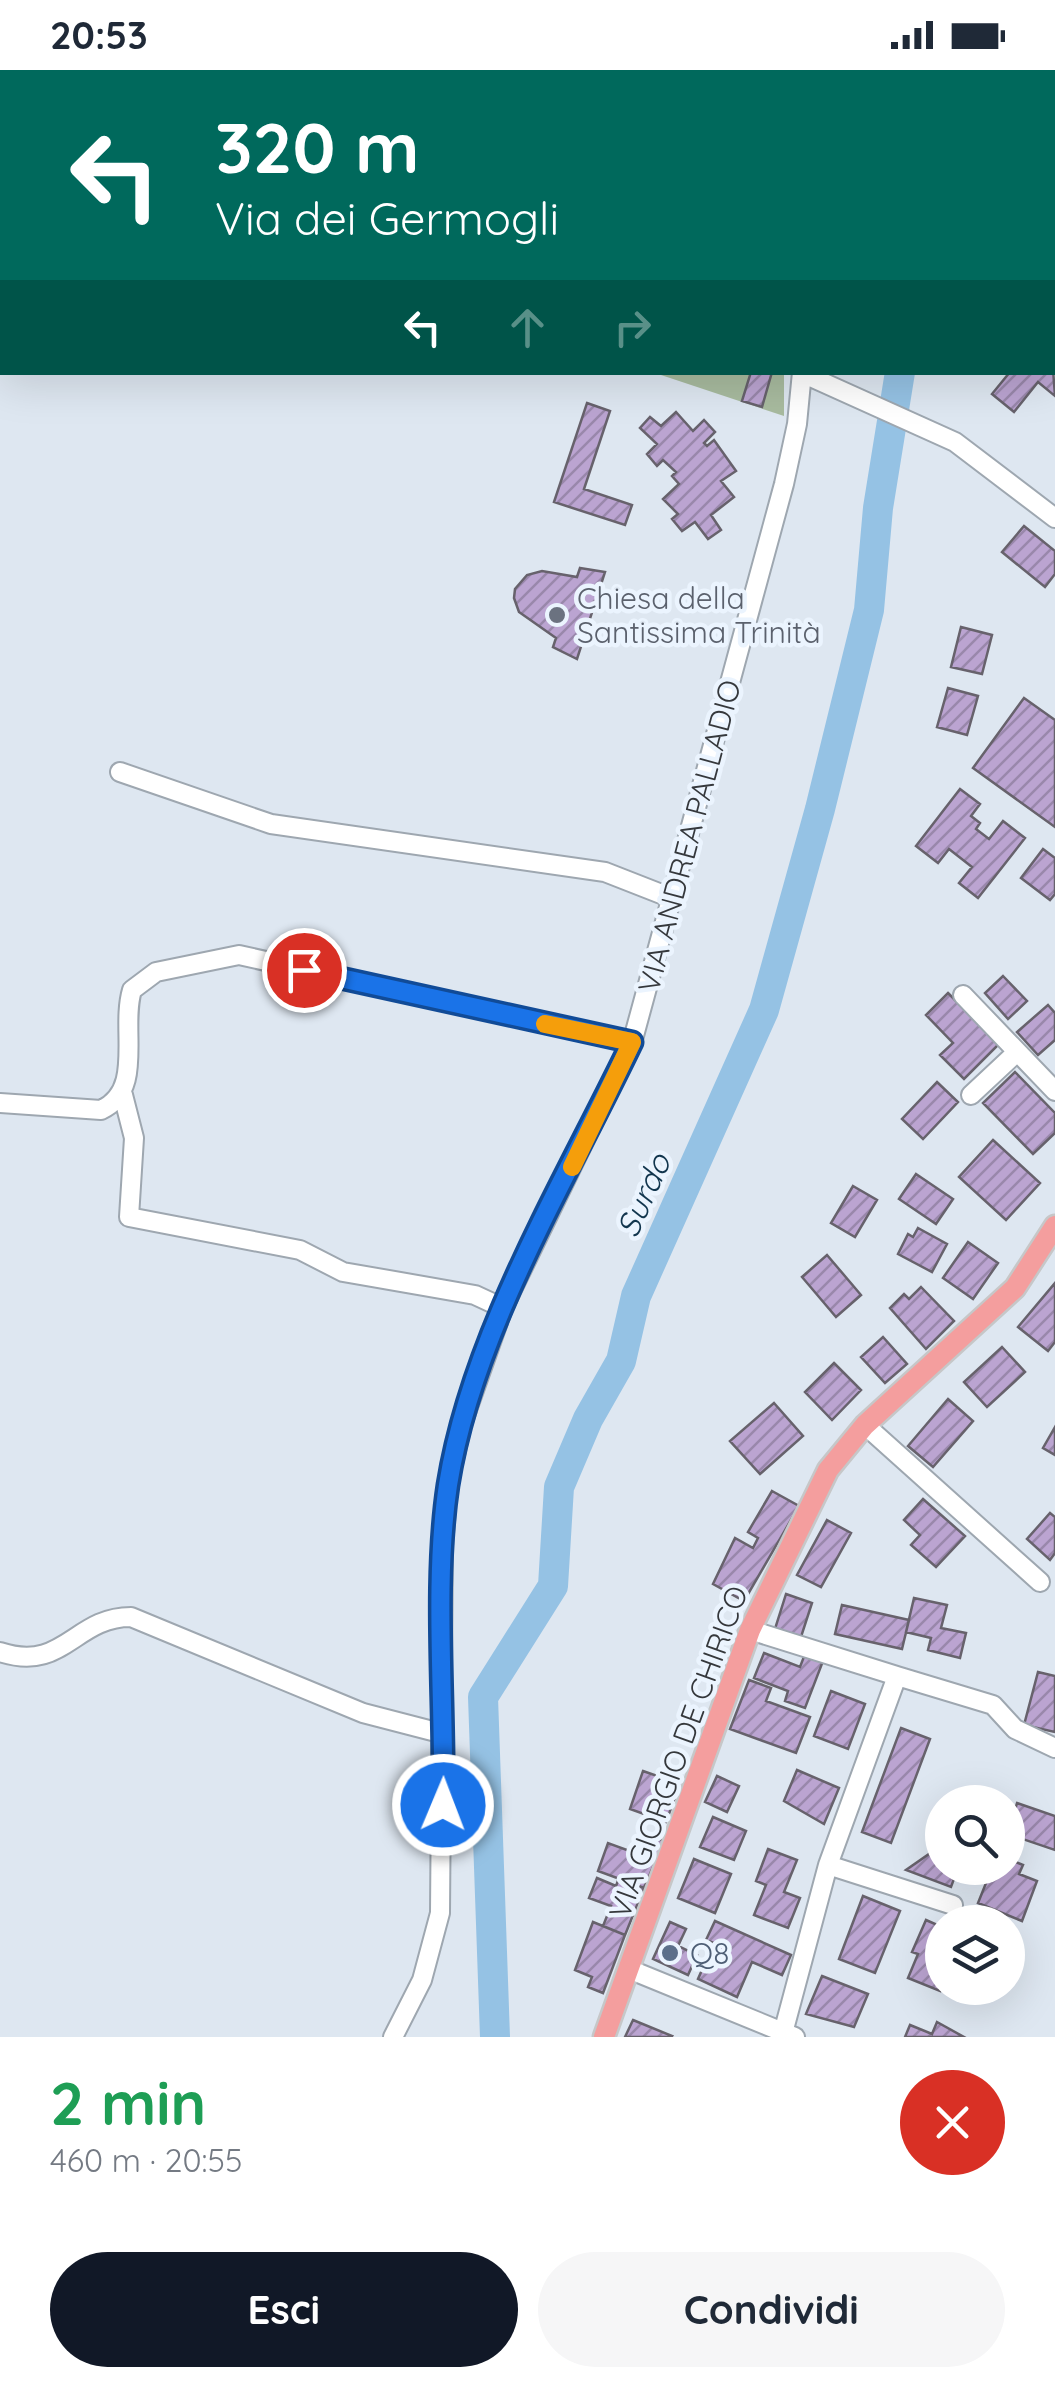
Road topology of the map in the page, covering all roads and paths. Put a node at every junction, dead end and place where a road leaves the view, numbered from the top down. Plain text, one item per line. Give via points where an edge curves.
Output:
1 (802, 375) edge
2 (807, 375) edge
3 (1055, 518) edge
4 (120, 772) dead end
5 (674, 899) junction
6 (963, 994) dead end
7 (632, 1042) junction
8 (1017, 1052) junction
9 (1055, 1091) edge
10 (971, 1095) dead end
11 (123, 1096) junction
12 (0, 1103) edge
13 (1055, 1226) edge
14 (1050, 1249) edge
15 (503, 1308) junction
16 (865, 1425) junction
17 (1040, 1582) dead end
18 (750, 1630) junction
19 (0, 1652) edge
20 (897, 1676) junction
21 (444, 1734) junction
22 (1055, 1748) edge
23 (828, 1865) junction
24 (953, 1905) dead end
25 (630, 1970) junction
26 (789, 2035) edge
27 (393, 2037) edge
28 (604, 2037) edge

1 - 5 street, VIA ANDREA PALLADIO via 784,484
2 - 3 street via 956,442
4 - 5 street via 271,824 606,872
5 - 7 street, VIA ANDREA PALLADIO
6 - 8 street
7 - 11 street via 435,1001 394,986 222,956 156,972 132,990
7 - 15 street, VIA ANDREA PALLADIO
8 - 9 street
8 - 10 street
11 - 12 street via 102,1110
11 - 15 street via 134,1138 129,1217 300,1250 343,1272 475,1295
13 - 14 main road, VIA GIORGIO DE CHIRICO
14 - 16 main road, VIA GIORGIO DE CHIRICO
15 - 21 street, VIA ANDREA PALLADIO via 448,1485
16 - 17 street
16 - 18 main road, VIA GIORGIO DE CHIRICO via 828,1470
18 - 20 street
18 - 25 main road, VIA GIORGIO DE CHIRICO
19 - 21 street via 49,1656 111,1617 131,1617 363,1713
20 - 22 street via 993,1705 1015,1729
20 - 23 street
21 - 27 street, VIA ANDREA PALLADIO via 440,1912 422,1980
23 - 24 street
23 - 26 street
25 - 26 street
25 - 28 main road, VIA GIORGIO DE CHIRICO

